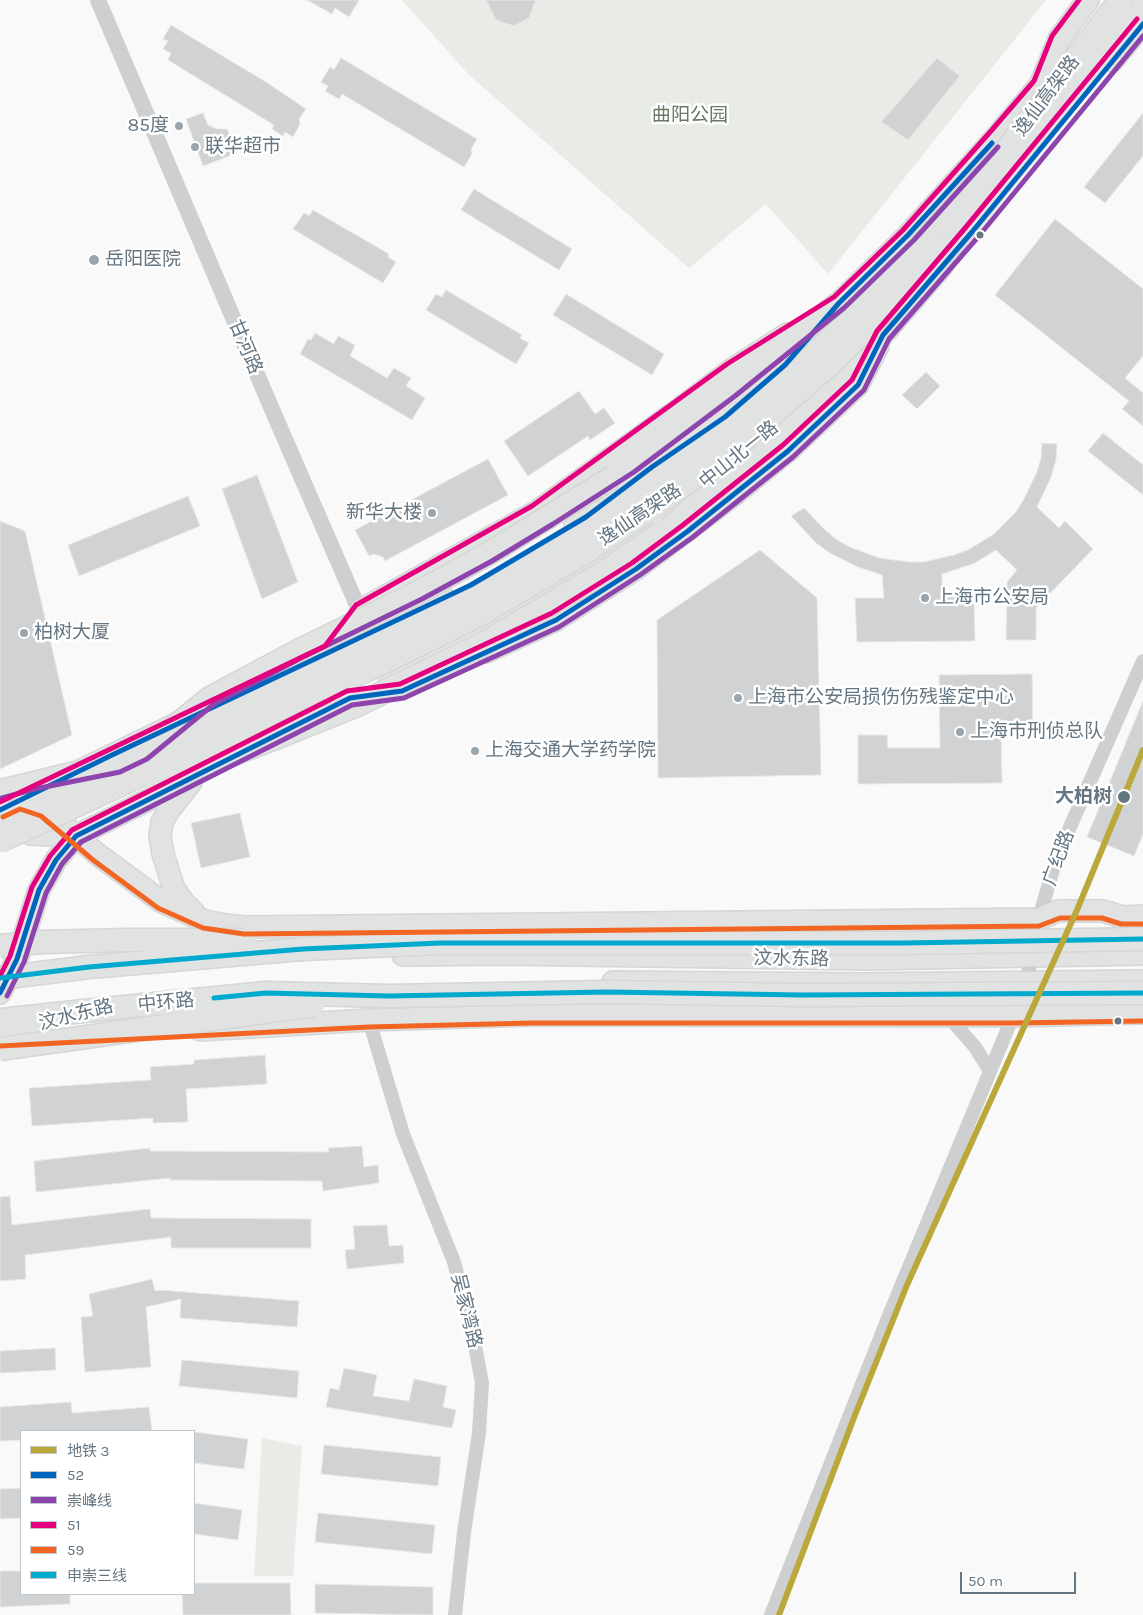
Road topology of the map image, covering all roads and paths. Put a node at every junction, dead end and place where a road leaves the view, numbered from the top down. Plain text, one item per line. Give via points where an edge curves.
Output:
1 (98, 0) edge
2 (1088, 0) edge
3 (1120, 0) edge
4 (1143, 6) edge
5 (1143, 24) edge
6 (1040, 85) junction
7 (839, 303) junction
8 (878, 340) junction
9 (360, 610) junction
10 (369, 633) junction
11 (330, 652) junction
12 (1143, 661) edge
13 (398, 683) junction
14 (144, 752) junction
15 (118, 765) junction
16 (201, 773) junction
17 (56, 783) junction
18 (10, 796) edge
19 (45, 808) junction
20 (0, 810) edge
21 (9, 835) edge
22 (76, 836) junction
23 (39, 890) junction
24 (1133, 916) edge
25 (1039, 919) junction
26 (202, 920) junction
27 (659, 922) junction
28 (1143, 940) edge
29 (440, 943) junction
30 (0, 946) edge
31 (1143, 954) edge
32 (1032, 955) junction
33 (719, 958) junction
34 (0, 964) edge
35 (0, 978) edge
36 (1143, 981) edge
37 (1026, 982) junction
38 (0, 993) edge
39 (1143, 993) edge
40 (389, 996) junction
41 (1143, 1013) edge
42 (948, 1016) junction
43 (1013, 1016) junction
44 (0, 1020) edge
45 (369, 1020) junction
46 (0, 1034) edge
47 (0, 1039) edge
48 (0, 1049) edge
49 (990, 1071) junction
50 (456, 1615) edge
51 (771, 1615) edge

1 - 9 street, 甘河路
2 - 6 main road, 中山北一路 via 1059,39
3 - 6 main road via 1061,69
3 - 14 highway, 逸仙高架路, bridge via 1010,145 872,300 782,384 713,441 610,513 500,581
4 - 21 highway, 逸仙高架路, bridge via 951,245 822,371 729,452 661,502 586,552 481,614
5 - 8 main road, 中山北一路 via 972,232
6 - 7 main road, 中山北一路 via 908,235
7 - 9 main road via 730,370 536,512
7 - 10 main road, 中山北一路 via 785,364 725,417 586,517 471,586
7 - 14 highway, bridge via 613,477 480,559 210,698
8 - 13 main road, 中山北一路 via 708,482 580,570
8 - 13 main road via 858,385 788,451 636,569 556,620
8 - 21 highway, bridge via 823,403 736,478 606,571 481,645 355,706 278,737
9 - 10 street, 甘河路
9 - 11 main road
10 - 11 main road, 中山北一路
10 - 13 street, 甘河路
11 - 17 main road, 中山北一路
12 - 25 street, 广纪路 via 1056,859
13 - 16 main road via 350,698
14 - 15 highway, 逸仙高架路
15 - 18 highway, bridge via 33,782
15 - 21 highway, 逸仙高架路, bridge
16 - 22 main road
16 - 26 main road via 169,810 162,822 160,836 174,889
17 - 18 main road, 中山北一路
17 - 19 main road
18 - 19 main road, 汶水东路
18 - 20 main road, 中山北一路
19 - 21 main road
19 - 22 main road, 汶水东路
21 - 22 main road
22 - 23 main road via 56,860
22 - 26 main road, 汶水东路 via 162,902
23 - 34 main road
23 - 38 main road via 17,959
24 - 25 main road, 汶水东路 via 1103,911 1058,911
25 - 27 main road, 汶水东路
25 - 32 street, 广纪路
26 - 27 main road, 汶水东路 via 245,927
26 - 33 main road, 汶水东路 via 256,946 284,955 307,957 504,954
27 - 33 main road
28 - 29 highway, bridge via 904,944
29 - 30 highway, bridge via 128,940
29 - 35 highway, bridge via 303,948
31 - 32 main road, 汶水东路
32 - 33 main road, 汶水东路
32 - 37 street
36 - 37 main road, 汶水东路
37 - 43 street
37 - 46 main road, 汶水东路 via 426,984 218,993 144,999
39 - 40 highway, 中环路, bridge via 803,995 606,992
40 - 44 highway, 中环路, bridge via 266,993
40 - 48 highway, bridge
41 - 43 main road, 汶水东路
42 - 43 main road, 汶水东路
42 - 45 main road, 汶水东路 via 531,1015
42 - 49 street via 975,1046
43 - 49 street
45 - 47 main road, 汶水东路
45 - 50 street, 吴家湾路 via 403,1134 454,1262 482,1383 479,1433
49 - 51 street

